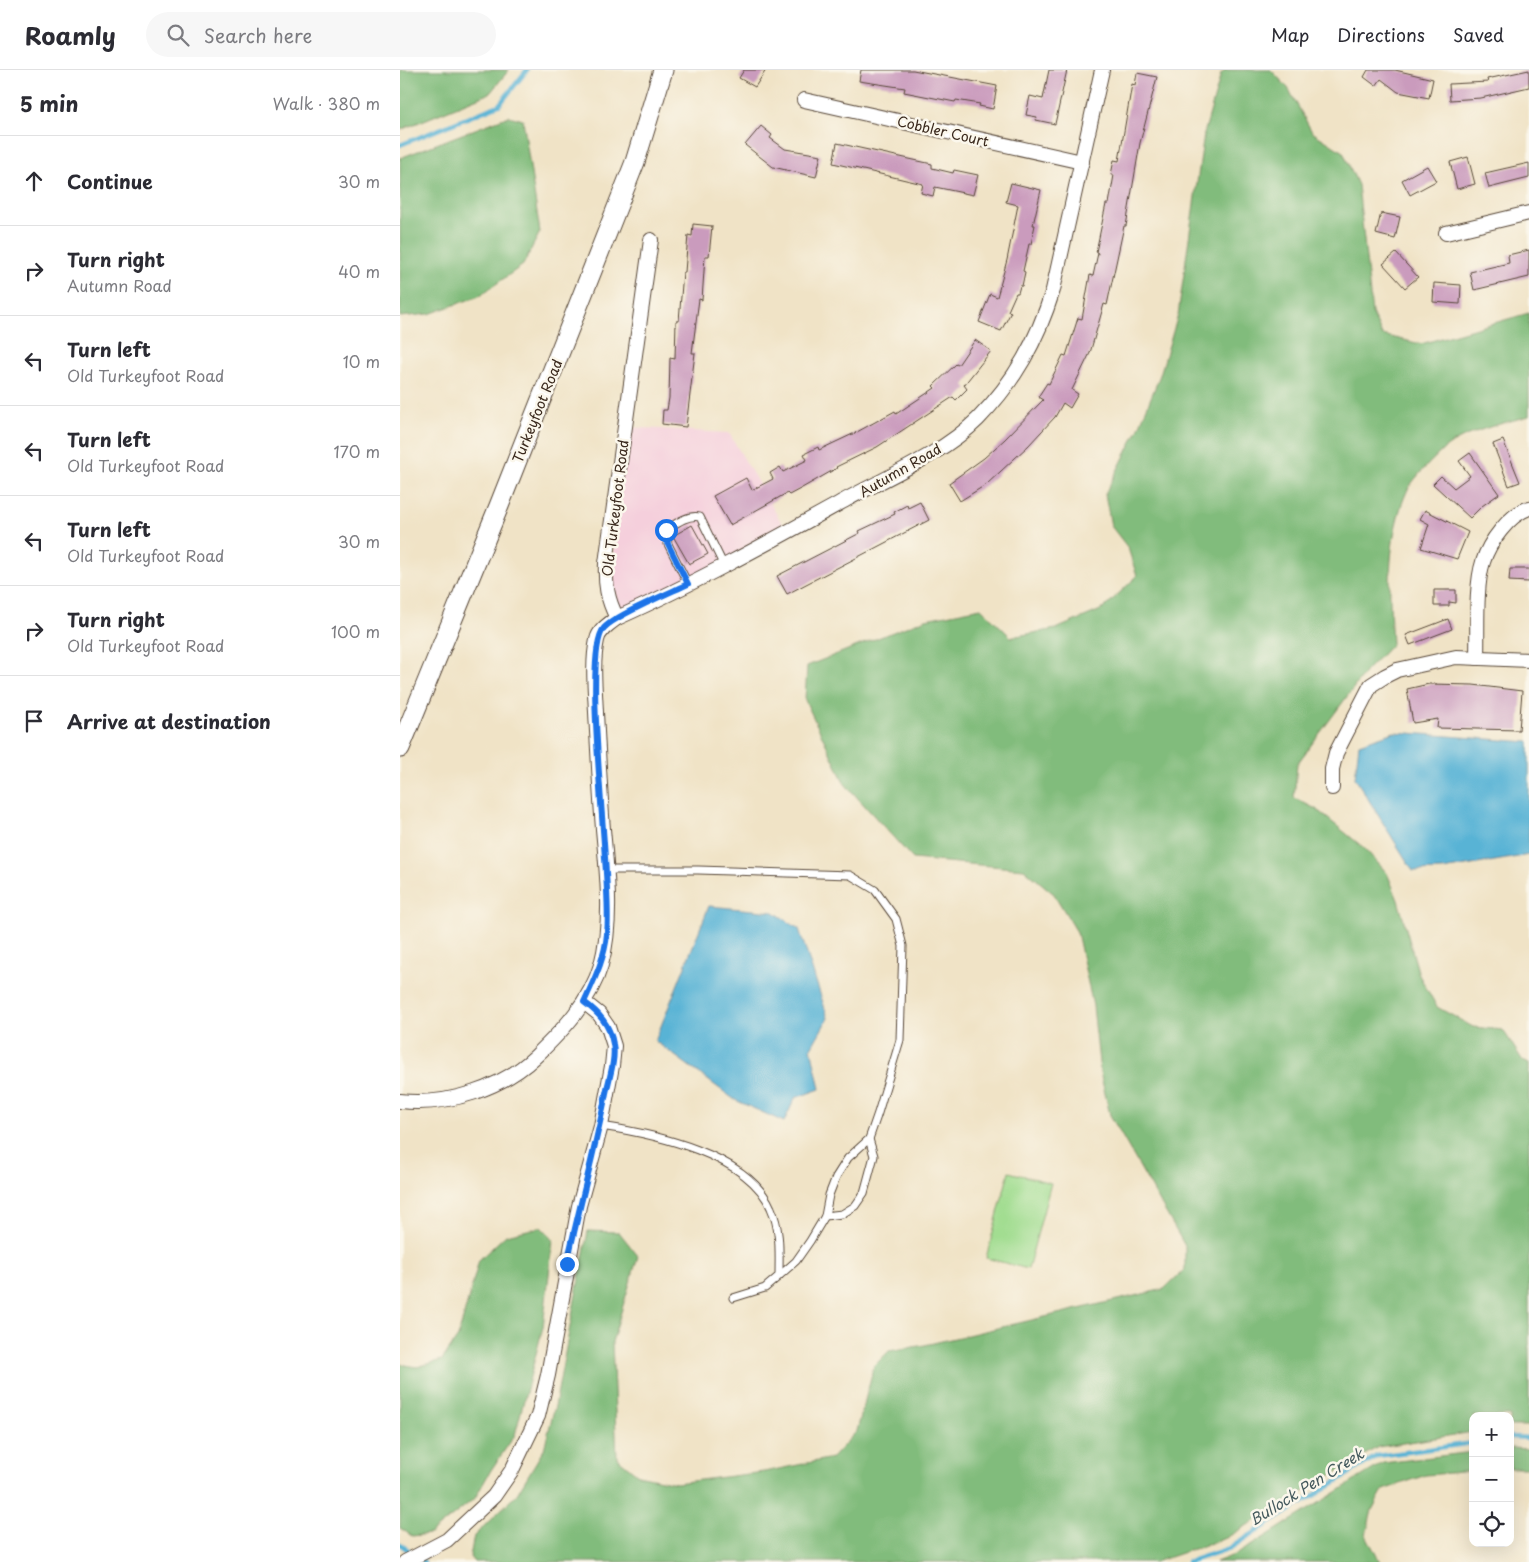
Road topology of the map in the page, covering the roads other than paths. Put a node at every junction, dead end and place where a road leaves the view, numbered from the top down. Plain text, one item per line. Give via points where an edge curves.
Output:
1 (663, 70) edge
2 (1102, 70) edge
3 (804, 100) dead end
4 (1082, 162) junction
5 (1529, 213) edge
6 (1446, 233) dead end
7 (651, 240) dead end
8 (1529, 508) edge
9 (724, 566) junction
10 (688, 584) junction
11 (617, 618) junction
12 (1477, 658) junction
13 (1529, 660) edge
14 (400, 748) edge
15 (1332, 788) dead end
16 (606, 870) junction
17 (584, 1002) junction
18 (400, 1101) edge
19 (601, 1126) junction
20 (869, 1139) junction
21 (825, 1216) junction
22 (779, 1276) junction
23 (733, 1298) dead end
24 (405, 1562) edge

1 - 14 main road, Turkeyfoot Road via 624,188
2 - 4 street, Autumn Road
3 - 4 street, Cobbler Court
4 - 9 street, Autumn Road via 1053,290 1042,324 1030,351 1006,388 976,421 933,453
5 - 6 street
7 - 11 street, Old Turkeyfoot Road via 606,563 605,585
8 - 12 street via 1509,521 1483,562
9 - 10 street, Autumn Road
9 - 10 lane via 700,517 683,519 666,530 668,544
10 - 11 street, Autumn Road
11 - 16 street via 604,628 597,639 595,669
12 - 13 street
12 - 15 street via 1440,659 1397,670 1371,685 1336,753
16 - 17 street via 607,934 600,966
16 - 20 lane via 850,876 875,890 896,919 903,946 900,1040
17 - 18 street via 565,1029 522,1070 464,1097
17 - 19 street via 599,1014 608,1027 614,1046
19 - 22 lane via 645,1133 699,1150 760,1188 772,1209 780,1242
19 - 24 street via 577,1216 548,1375 538,1416 526,1444 494,1496 469,1521 446,1540
20 - 21 lane via 848,1158 836,1177 828,1195
20 - 21 lane via 874,1156 864,1193 855,1206 842,1214
21 - 22 lane via 796,1261
22 - 23 lane via 765,1288

